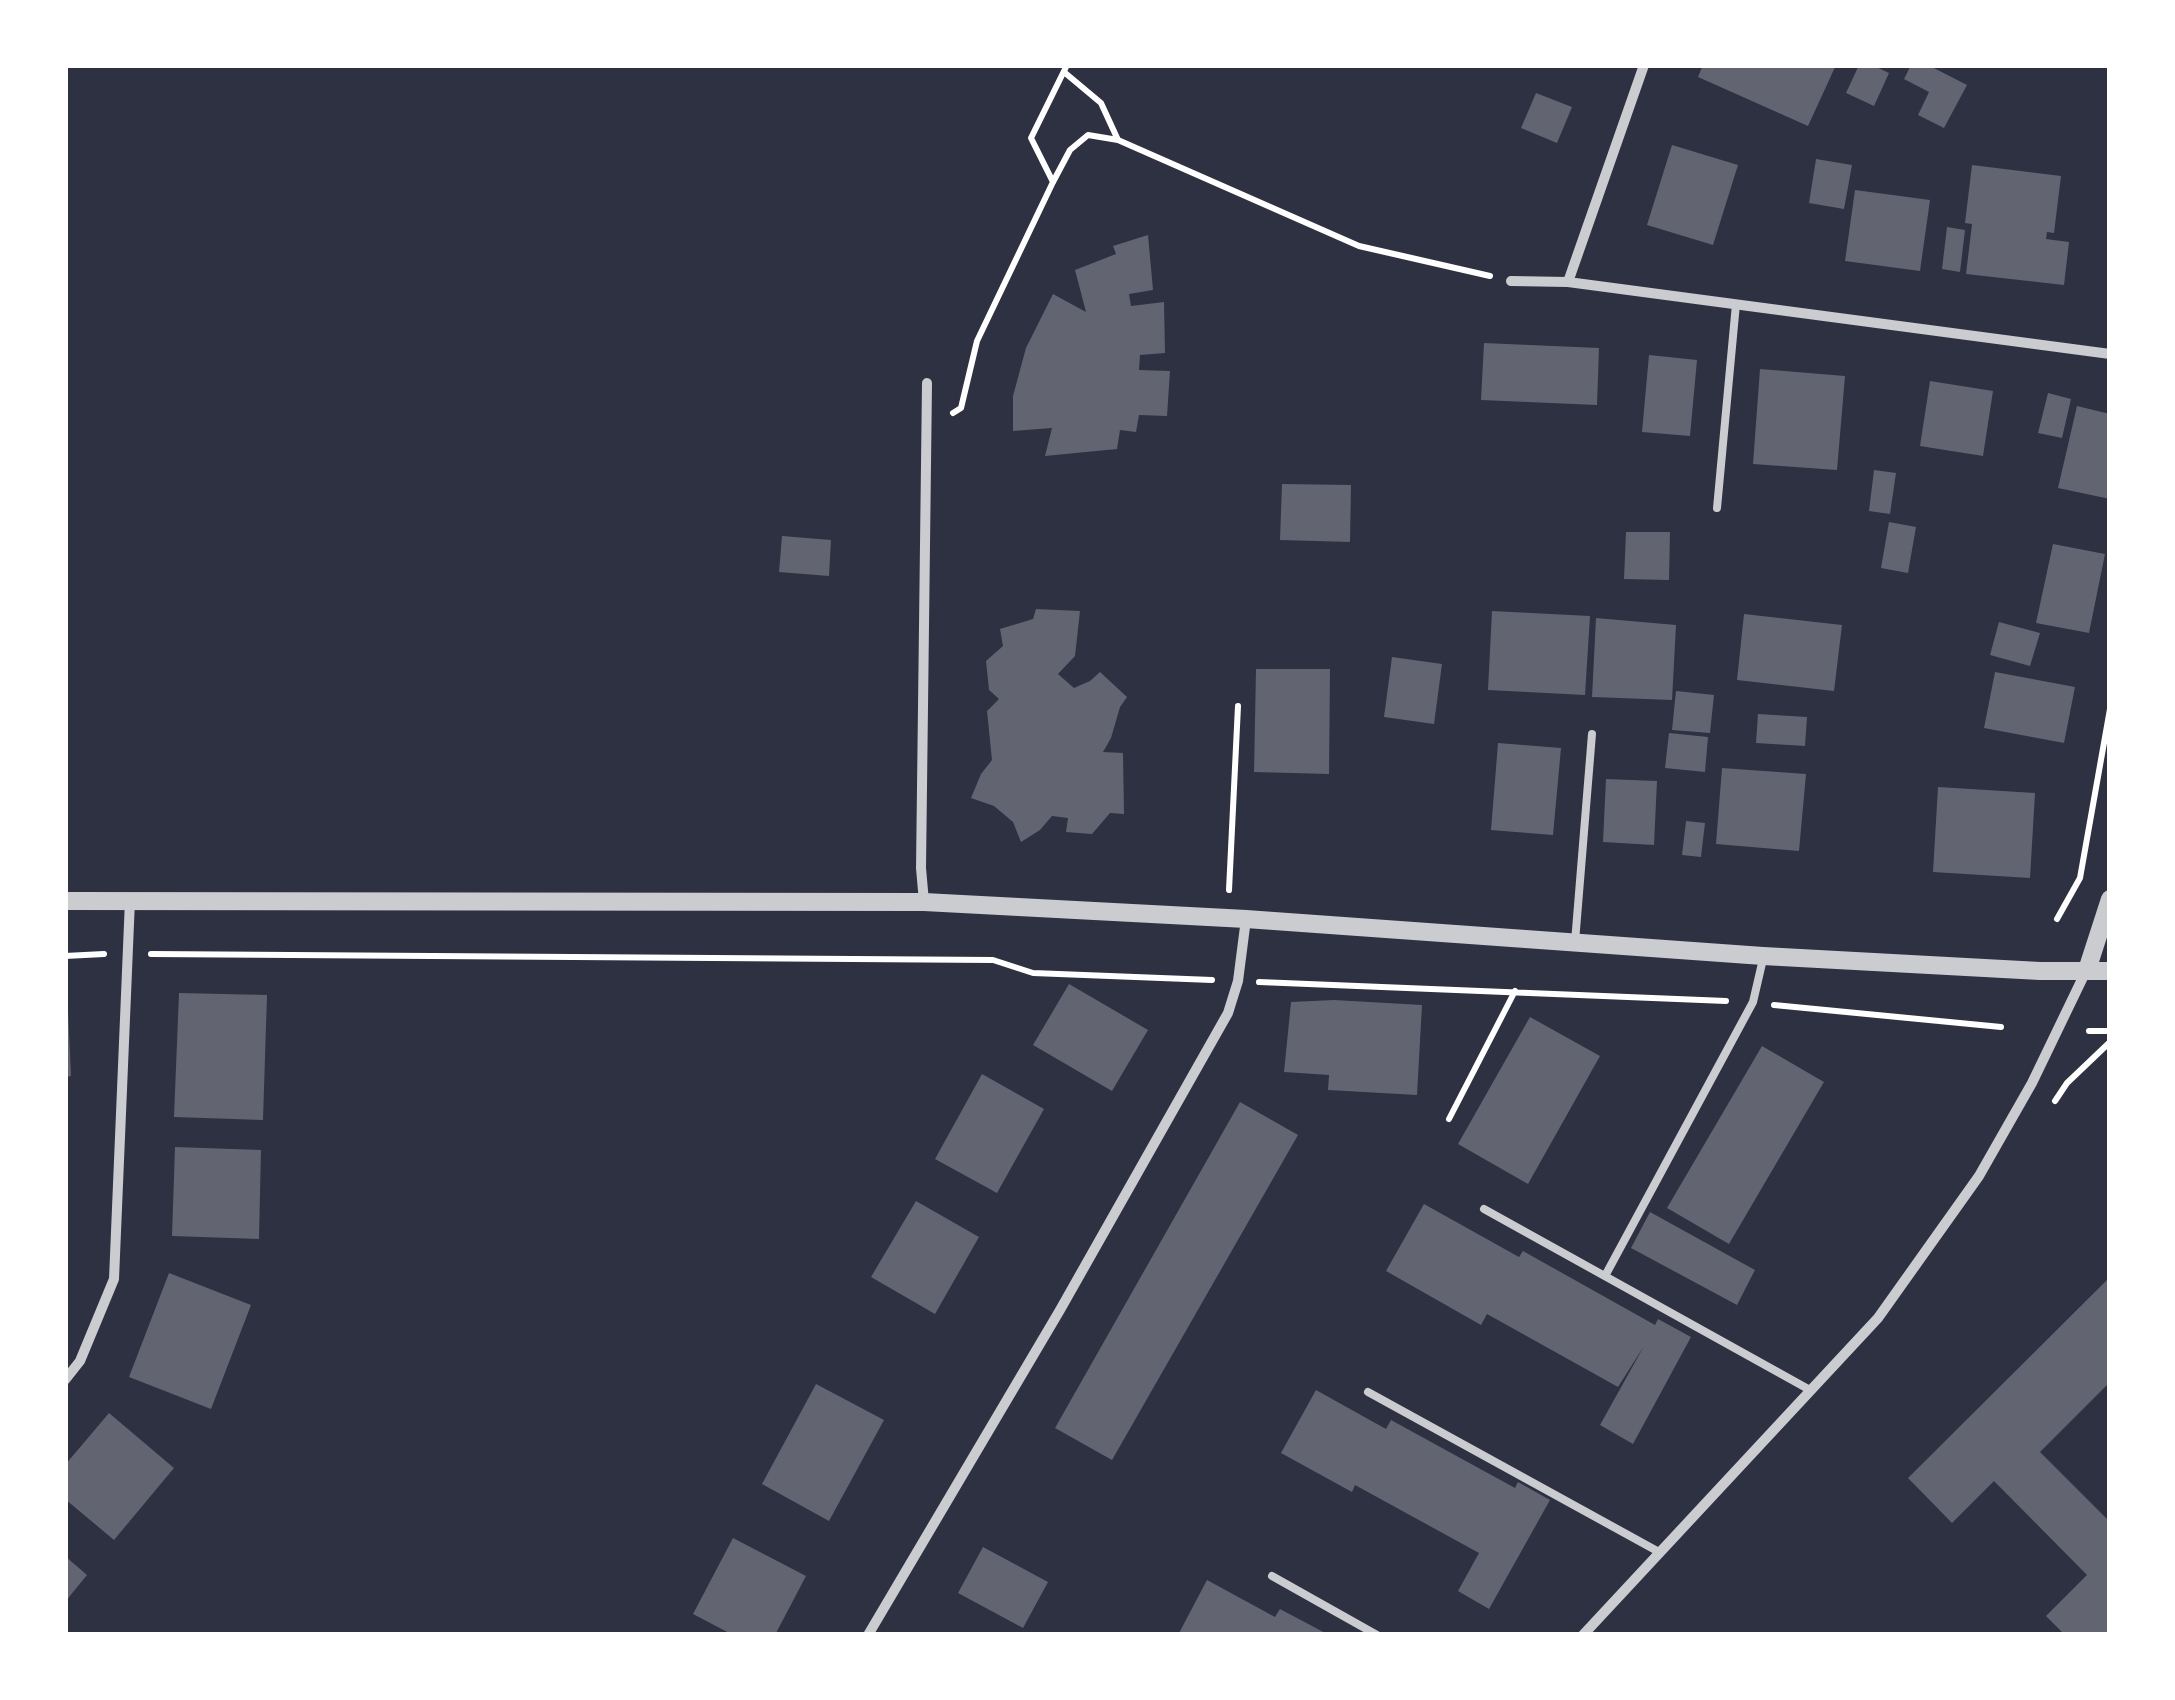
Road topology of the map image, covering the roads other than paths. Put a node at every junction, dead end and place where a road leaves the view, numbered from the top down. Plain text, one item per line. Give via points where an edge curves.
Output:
1 (1644, 65) edge
2 (1511, 281) road end
3 (1568, 282) junction
4 (1736, 304) junction
5 (2110, 354) edge
6 (928, 383) dead end
7 (1718, 508) dead end
8 (1592, 734) dead end
9 (2110, 899) edge
10 (130, 900) junction
11 (65, 901) edge
12 (924, 902) junction
13 (1236, 919) junction
14 (1574, 942) junction
15 (1763, 956) junction
16 (2087, 970) junction
17 (2110, 970) edge
18 (1484, 1209) dead end
19 (1605, 1276) junction
20 (65, 1380) edge
21 (1810, 1390) junction
22 (1368, 1392) dead end
23 (1659, 1552) junction
24 (1272, 1576) dead end
25 (868, 1635) edge
26 (1376, 1635) edge
27 (1583, 1635) edge

1 - 3 street
2 - 3 street
3 - 4 street
4 - 5 street
4 - 7 lane
6 - 12 street
8 - 14 lane
9 - 16 street
10 - 11 street
10 - 12 street
10 - 20 street via 114,1279 80,1361
12 - 13 street
13 - 14 street
13 - 25 street via 1238,981 1228,1013
14 - 15 street
15 - 16 street
15 - 19 lane via 1753,1002
16 - 17 street
16 - 21 street via 1974,1184 1878,1318
18 - 19 lane
19 - 21 lane
21 - 23 street
22 - 23 lane
23 - 27 street
24 - 26 lane

